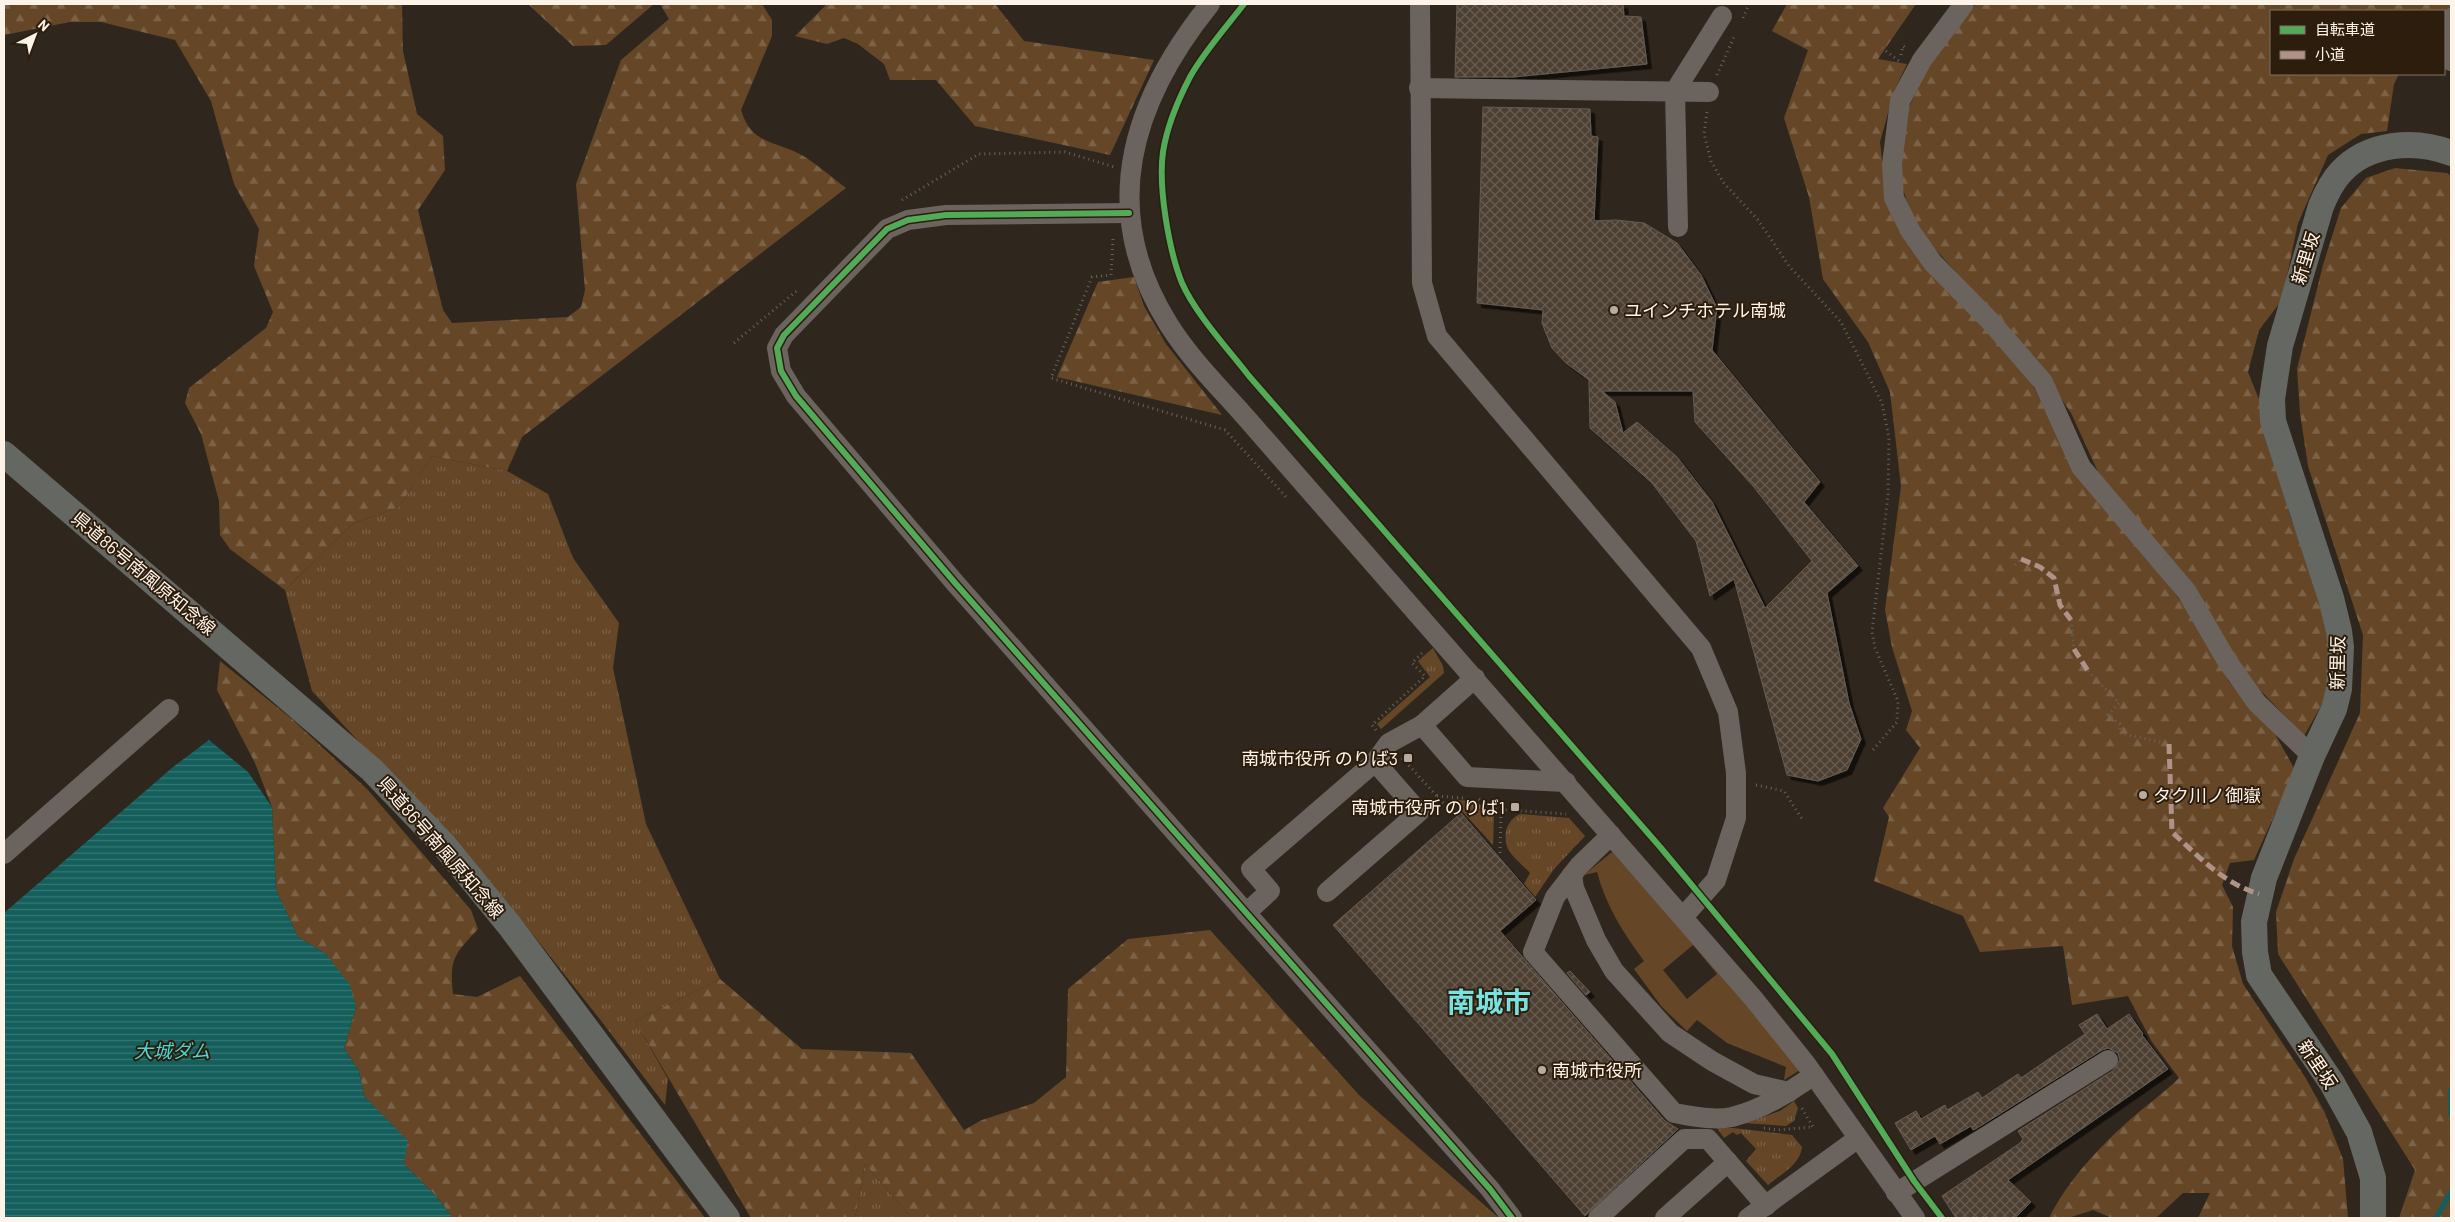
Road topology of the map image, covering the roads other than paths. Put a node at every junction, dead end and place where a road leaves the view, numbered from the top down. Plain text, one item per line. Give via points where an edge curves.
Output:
1 (1210, 4) edge
2 (1420, 4) edge
3 (1964, 4) edge
4 (2451, 18) edge
5 (1731, 19) road end
6 (2451, 61) edge
7 (1419, 88) junction
8 (1675, 90) junction
9 (1709, 92) road end
10 (2451, 153) edge
11 (1122, 213) junction
12 (1678, 227) dead end
13 (4, 454) edge
14 (1474, 678) junction
15 (169, 710) dead end
16 (1422, 725) junction
17 (2312, 756) junction
18 (1375, 762) junction
19 (1566, 782) junction
20 (1611, 835) junction
21 (4, 854) edge
22 (1572, 874) junction
23 (1327, 892) dead end
24 (1246, 913) junction
25 (1684, 916) junction
26 (2108, 1060) dead end
27 (1814, 1075) junction
28 (1789, 1092) junction
29 (1857, 1140) junction
30 (1728, 1162) junction
31 (1896, 1193) junction
32 (1766, 1206) junction
33 (727, 1218) edge
34 (1512, 1218) edge
35 (1598, 1218) edge
36 (1665, 1218) edge
37 (1748, 1218) edge
38 (1915, 1218) edge
39 (2373, 1218) edge

1 - 11 street via 1169,60 1148,103
2 - 7 street
3 - 17 street via 1922,60 1900,101 1892,164 1894,198 1910,232 1933,263 1991,322 2043,382 2081,467 2187,592 2227,661 2257,703
4 - 6 street via 2445,31 2445,48
5 - 8 street
7 - 8 street
7 - 25 street via 1422,283 1437,336 1700,648 1728,712 1736,773 1736,818 1716,880
8 - 9 street
8 - 12 street
10 - 17 main road, 新里坂 via 2404,144 2385,147 2360,157 2341,172 2329,187 2321,206 2280,346 2272,386 2273,421 2331,598 2341,647 2339,689 2334,709
11 - 14 street via 1153,296 1184,345
11 - 24 street via 946,216 908,220 887,229 784,335 777,348 781,371 796,396 956,584
13 - 33 main road, 県道86号南風原知念線 via 372,770 443,844 516,934
14 - 16 street
14 - 19 street
15 - 21 street
16 - 18 street via 1388,743
16 - 19 street via 1467,778
17 - 39 main road, 新里坂 via 2259,894 2254,922 2256,963 2259,975 2332,1083 2359,1132 2373,1178
18 - 23 street via 1419,812
18 - 24 street via 1251,869 1270,891
19 - 20 street
20 - 22 street
20 - 25 street
22 - 28 street via 1574,888 1596,940 1614,971 1670,1033 1754,1084
22 - 28 street via 1555,897 1533,952 1674,1113 1730,1117 1775,1101
24 - 34 street
25 - 27 street
26 - 31 street
27 - 28 street
27 - 29 street
29 - 31 street
29 - 32 street
30 - 32 street
30 - 35 street via 1708,1140 1684,1139
30 - 36 street
31 - 38 street
32 - 37 street

